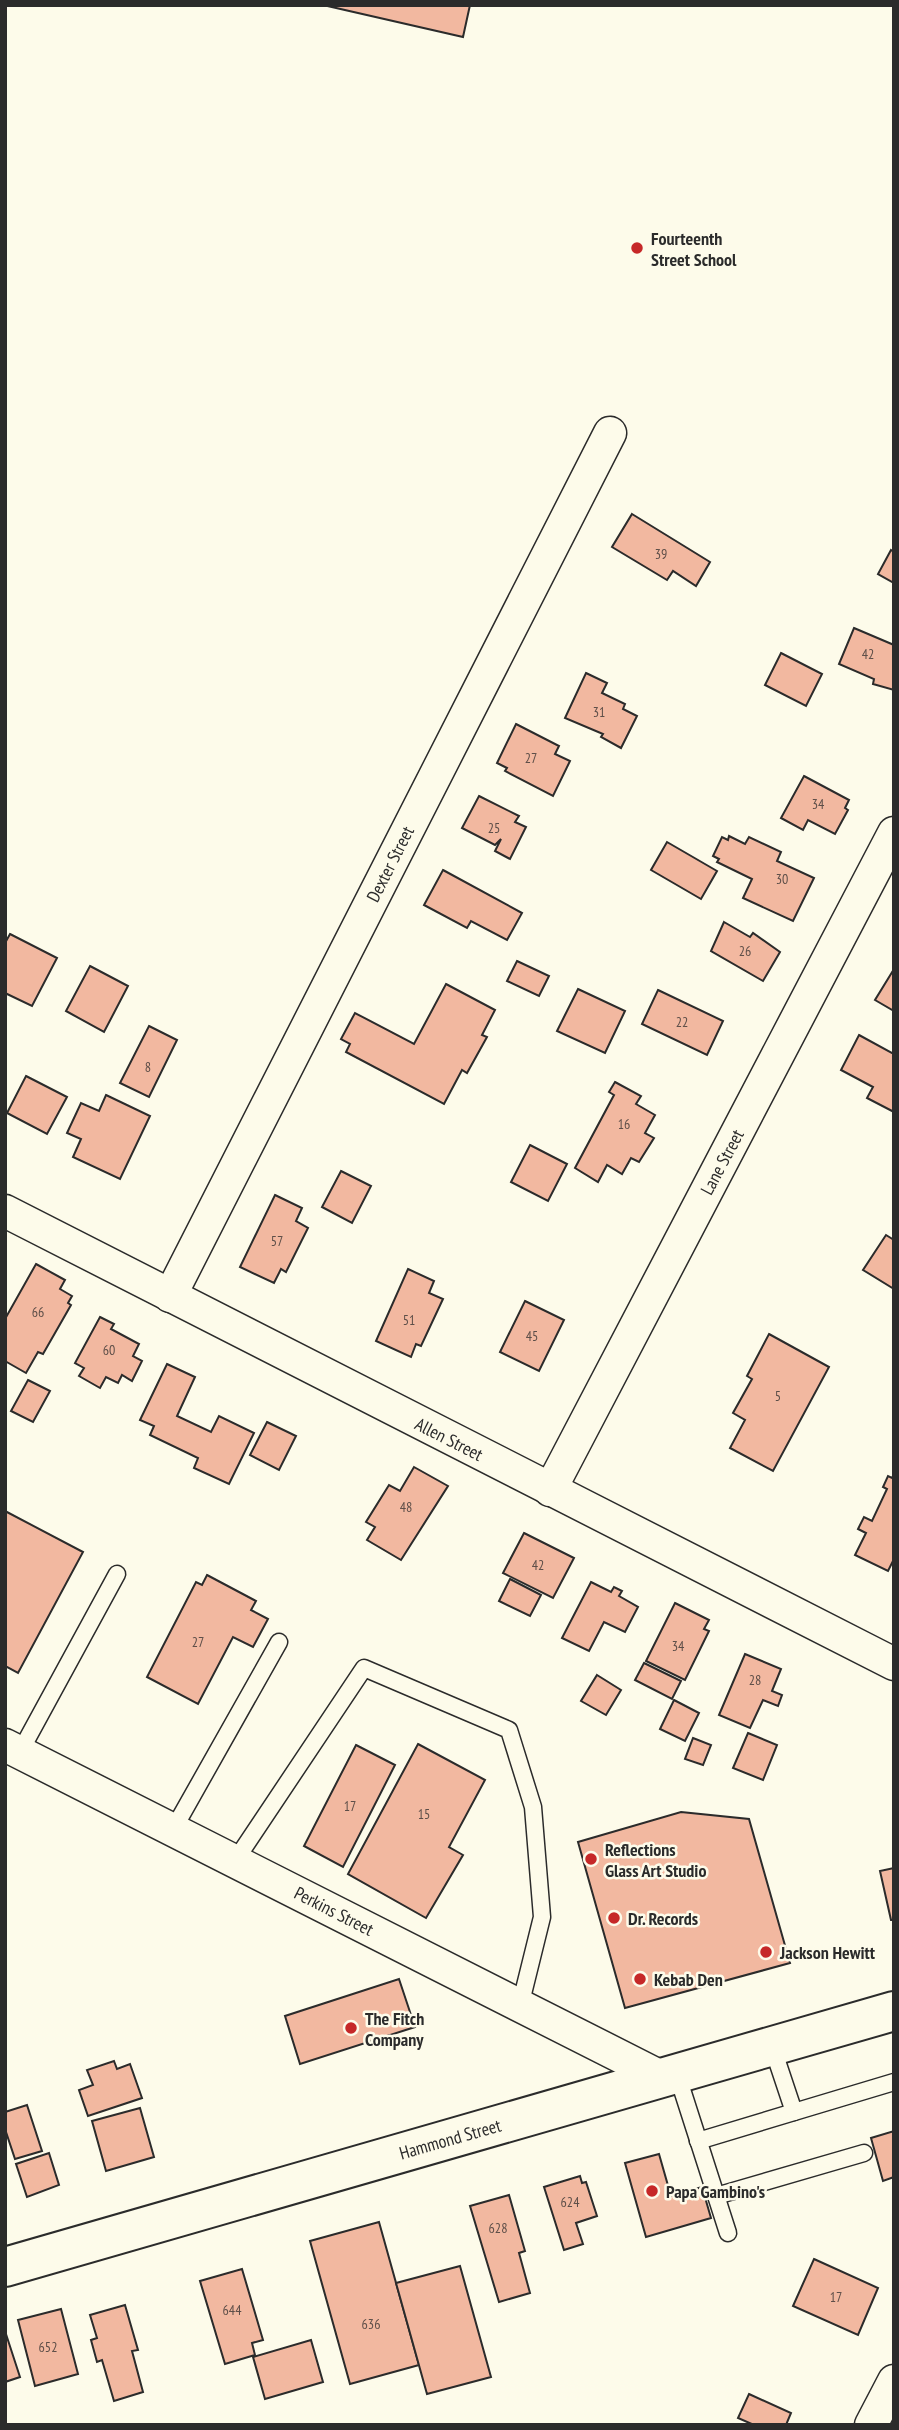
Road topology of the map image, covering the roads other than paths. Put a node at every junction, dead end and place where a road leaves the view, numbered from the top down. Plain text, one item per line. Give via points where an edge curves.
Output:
1 (610, 433) dead end
2 (894, 833) edge
3 (5, 1211) edge
4 (170, 1296) junction
5 (550, 1490) junction
6 (117, 1574) dead end
7 (279, 1642) dead end
8 (894, 1664) edge
9 (12, 1749) edge
10 (173, 1830) junction
11 (236, 1861) junction
12 (520, 2006) junction
13 (894, 2011) edge
14 (772, 2046) junction
15 (670, 2076) junction
16 (894, 2082) edge
17 (794, 2112) junction
18 (698, 2141) junction
19 (864, 2153) dead end
20 (716, 2196) junction
21 (728, 2233) dead end
22 (5, 2267) edge
23 (894, 2381) edge
24 (871, 2425) edge

1 - 4 street, Dexter Street
2 - 5 street, Lane Street
3 - 4 street, Allen Street
4 - 5 street, Allen Street
5 - 8 street, Allen Street
6 - 9 lane
7 - 10 lane
9 - 10 street, Perkins Street
10 - 11 street, Perkins Street
11 - 12 street, Perkins Street
11 - 12 lane via 364,1668 509,1730 533,1807 542,1917
12 - 15 street, Perkins Street
13 - 14 main road, Hammond Street
14 - 15 main road, Hammond Street
14 - 17 lane
15 - 18 lane
15 - 22 main road, Hammond Street
16 - 17 lane
17 - 18 lane
18 - 20 lane
19 - 20 lane
20 - 21 lane
23 - 24 street

